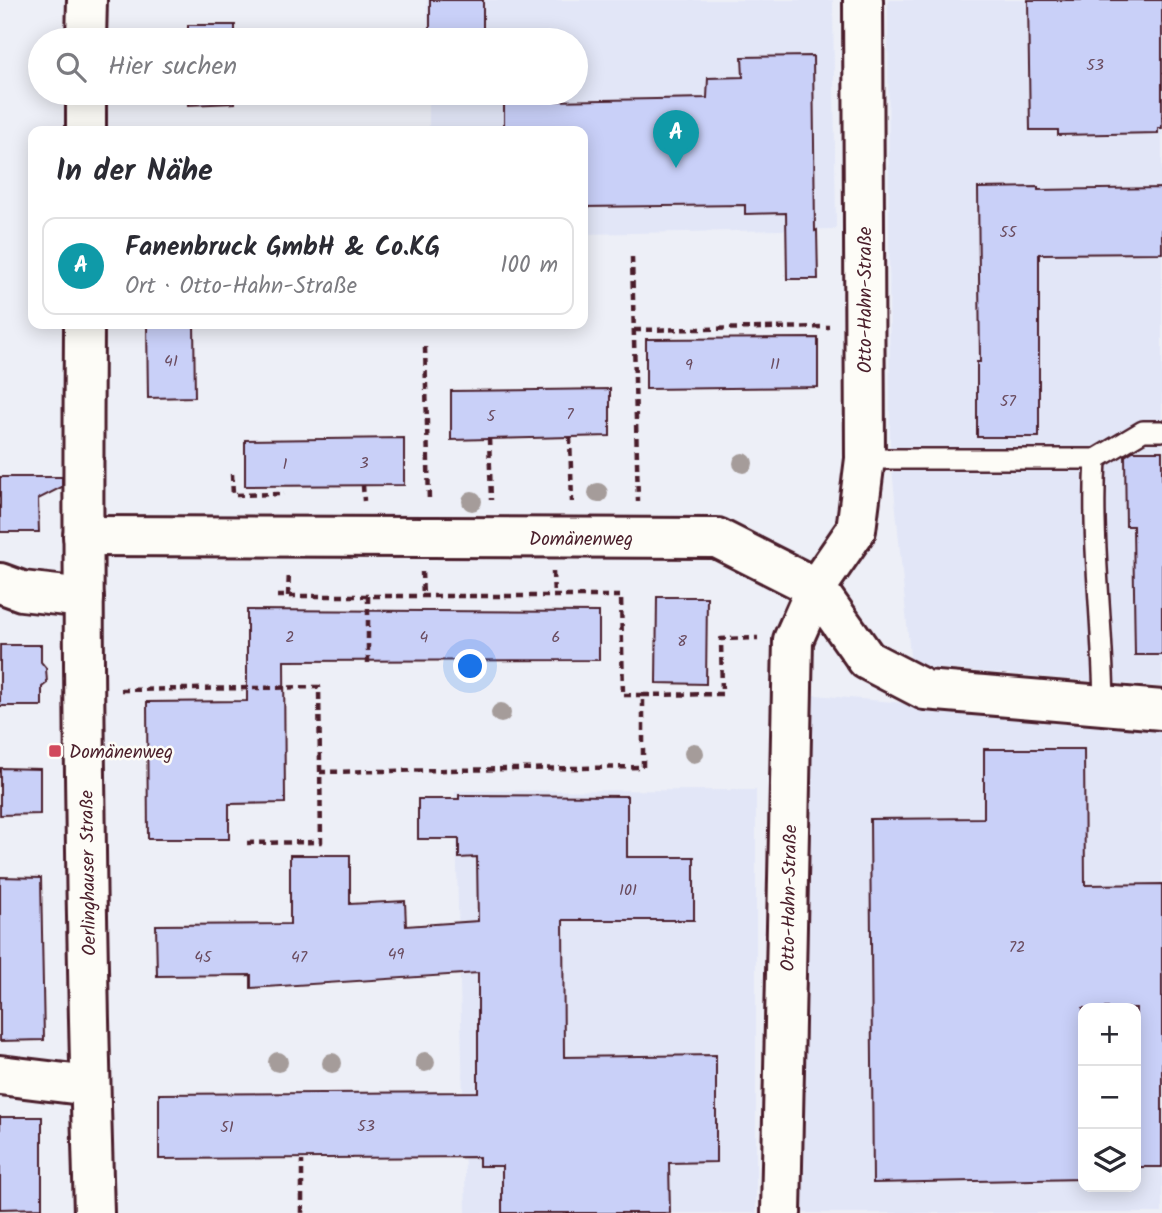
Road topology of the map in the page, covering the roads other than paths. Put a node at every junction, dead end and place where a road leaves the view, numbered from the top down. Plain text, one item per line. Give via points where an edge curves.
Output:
1 (87, 0) edge
2 (863, 0) edge
3 (86, 28) edge
4 (86, 105) edge
5 (86, 126) edge
6 (84, 329) edge
7 (1162, 430) edge
8 (865, 459) junction
9 (1096, 459) junction
10 (83, 537) junction
11 (0, 583) edge
12 (817, 588) junction
13 (84, 598) junction
14 (1104, 705) junction
15 (1162, 710) edge
16 (0, 1075) edge
17 (90, 1086) junction
18 (94, 1213) edge
19 (780, 1213) edge

1 - 3 street
2 - 8 street, Otto-Hahn-Straße
4 - 5 street
6 - 10 street, Oerlinghauser Straße
7 - 9 lane via 1143,431
8 - 9 lane
8 - 12 street, Otto-Hahn-Straße via 856,530
9 - 14 lane via 1094,521
10 - 12 street, Domänenweg via 717,538
10 - 13 street, Oerlinghauser Straße
11 - 13 street
12 - 14 street via 867,660 925,690
12 - 19 street, Otto-Hahn-Straße via 793,640
13 - 17 street, Oerlinghauser Straße
14 - 15 street
16 - 17 street
17 - 18 street, Oerlinghauser Straße

